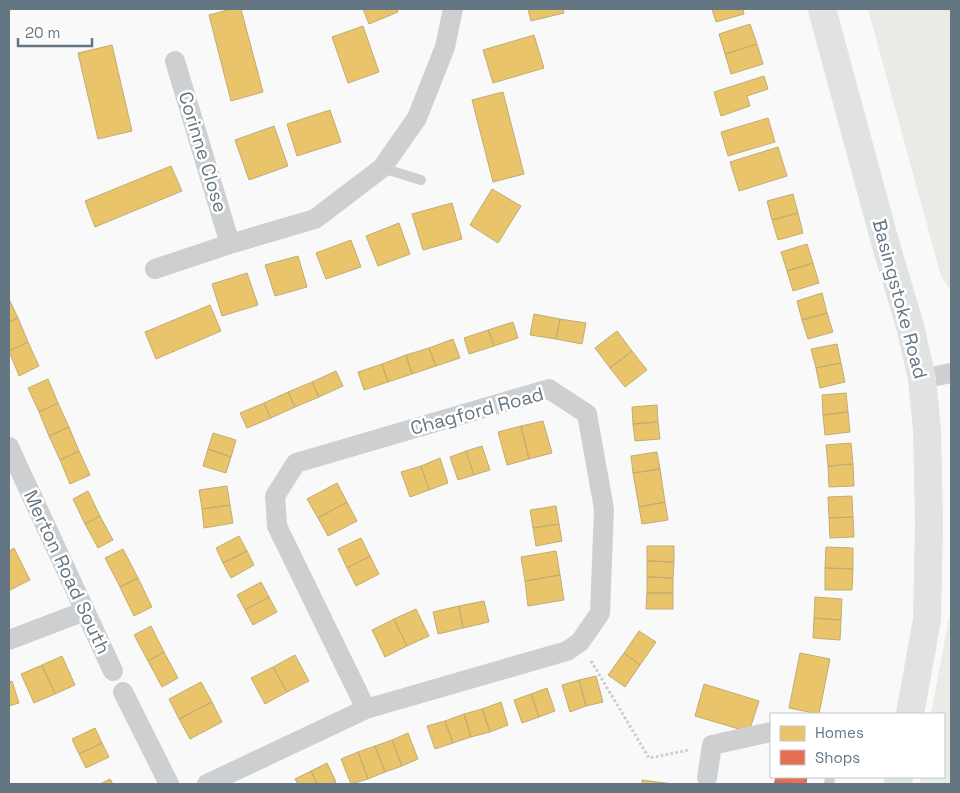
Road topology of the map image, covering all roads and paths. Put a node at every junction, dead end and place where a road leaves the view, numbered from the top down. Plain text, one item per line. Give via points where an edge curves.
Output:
1 (453, 9) edge
2 (822, 9) edge
3 (176, 60) dead end
4 (382, 168) junction
5 (421, 180) dead end
6 (230, 244) junction
7 (156, 269) dead end
8 (951, 373) edge
9 (922, 379) junction
10 (9, 447) edge
11 (85, 612) junction
12 (9, 640) edge
13 (580, 642) junction
14 (113, 670) dead end
15 (123, 692) dead end
16 (366, 709) junction
17 (910, 713) edge
18 (770, 732) edge
19 (712, 745) junction
20 (707, 778) dead end
21 (169, 784) edge
22 (207, 784) edge

1 - 4 street via 445,47 417,118
2 - 9 main road, Basingstoke Road
3 - 6 street, Corinne Close
4 - 5 lane
4 - 6 street via 315,218
6 - 7 street
8 - 9 street
9 - 17 main road, Basingstoke Road via 929,523 927,620
10 - 11 street, Merton Road South
11 - 12 street
11 - 14 street, Merton Road South
13 - 16 street, Chagford Road via 567,651
13 - 16 street, Chagford Road via 600,613 604,509 587,414 549,389 296,463 275,496 277,526
13 - 19 path via 649,758
15 - 21 street
16 - 22 street, Chagford Road
18 - 19 street
19 - 20 street

